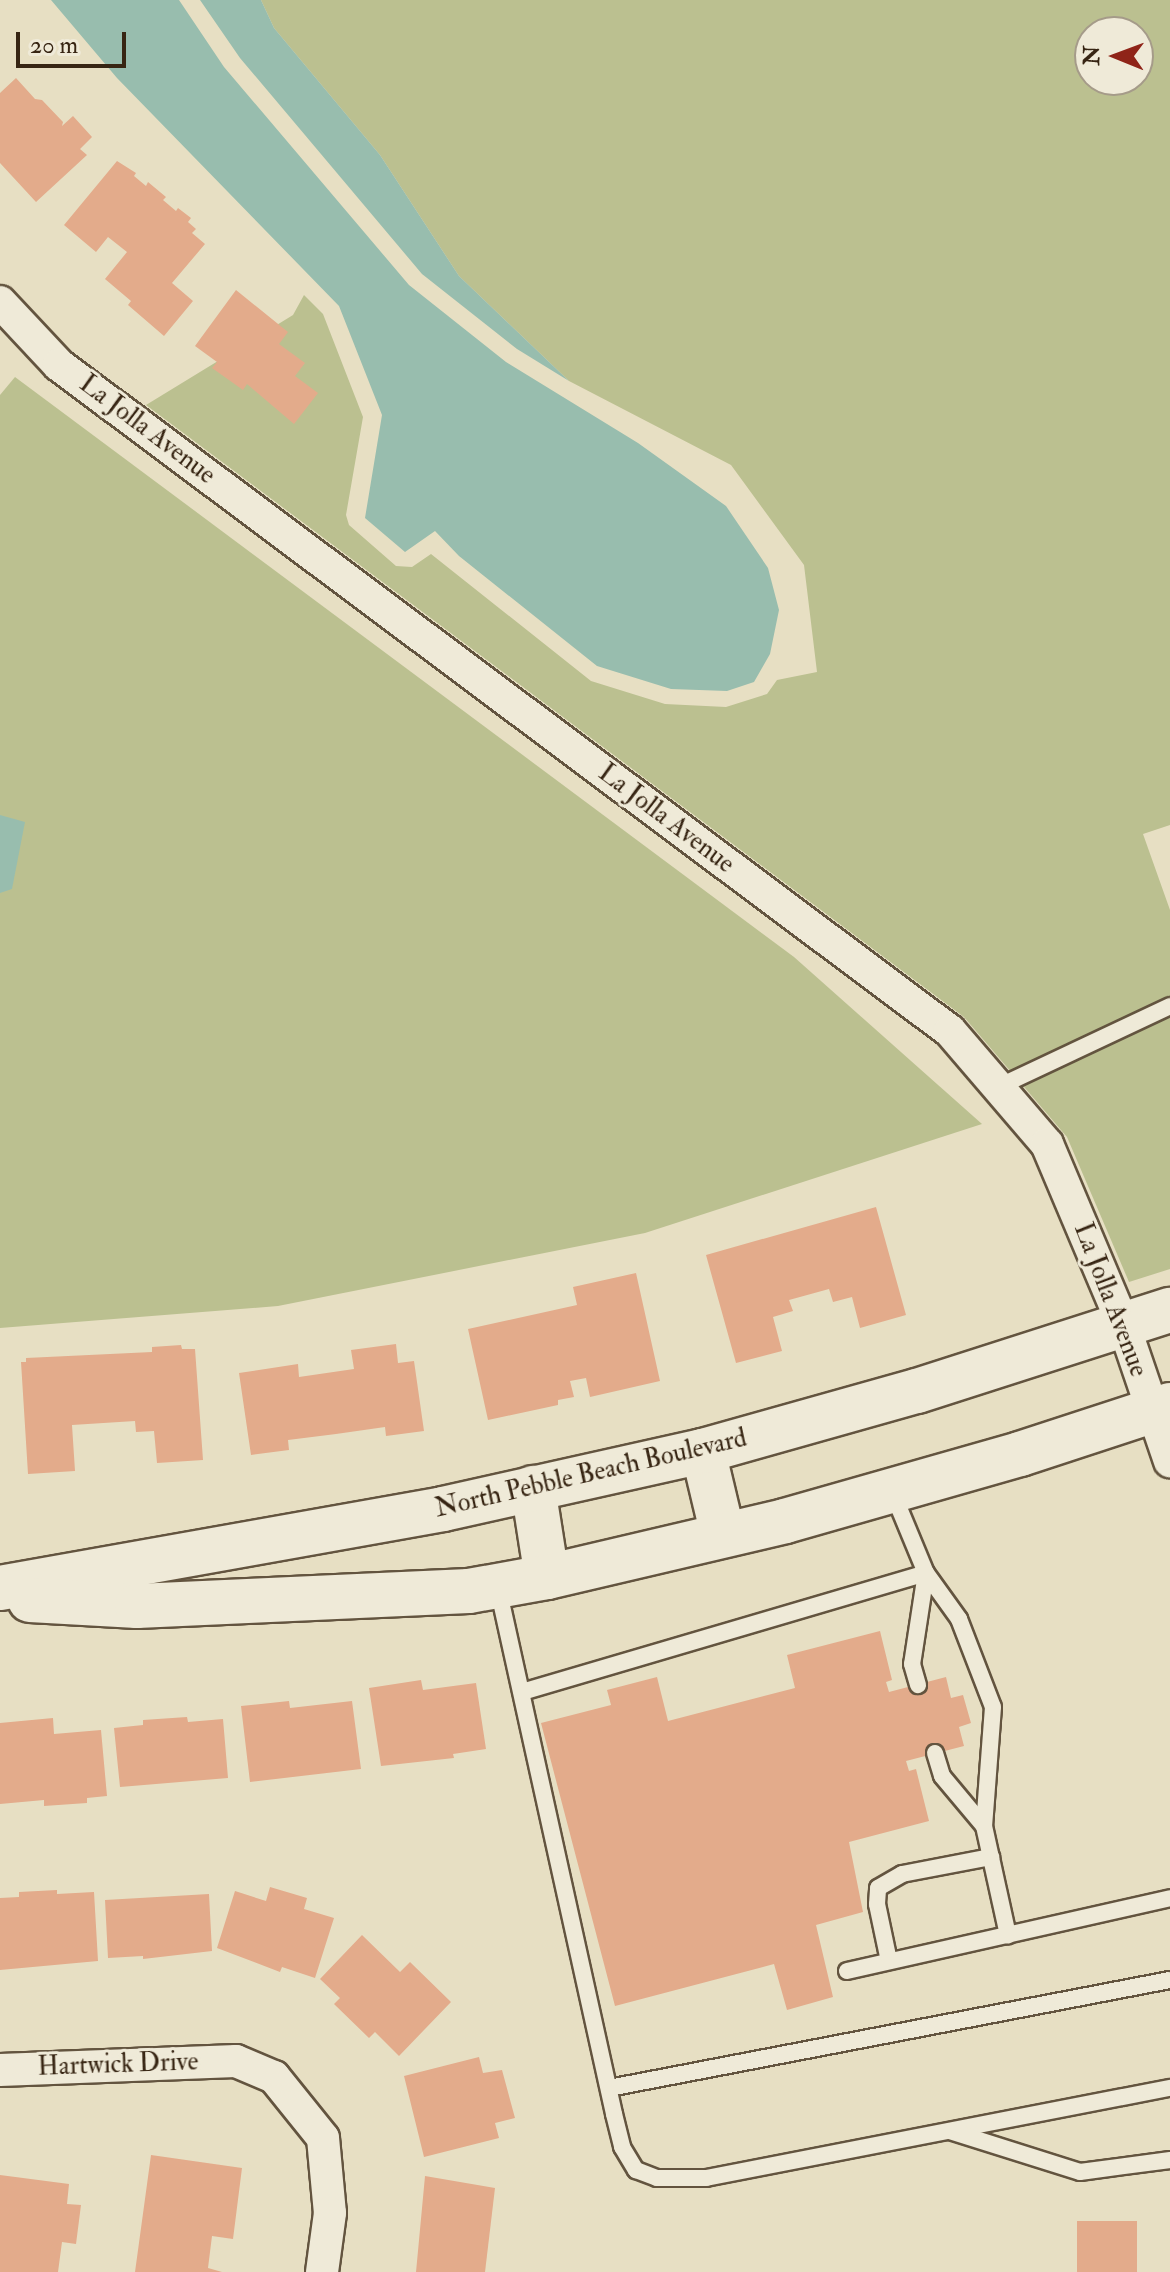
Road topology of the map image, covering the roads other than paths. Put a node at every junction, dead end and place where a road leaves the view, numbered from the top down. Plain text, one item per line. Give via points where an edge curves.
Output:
1 (0, 302) edge
2 (1170, 1006) edge
3 (998, 1087) junction
4 (1170, 1310) edge
5 (1124, 1326) junction
6 (1161, 1408) edge
7 (703, 1451) junction
8 (1170, 1461) edge
9 (533, 1488) junction
10 (891, 1489) junction
11 (723, 1535) junction
12 (926, 1573) junction
13 (547, 1577) junction
14 (497, 1586) junction
15 (0, 1588) edge
16 (0, 1599) edge
17 (918, 1685) dead end
18 (522, 1692) junction
19 (935, 1753) dead end
20 (984, 1826) junction
21 (991, 1857) junction
22 (1170, 1898) edge
23 (1008, 1935) junction
24 (889, 1961) junction
25 (847, 1971) dead end
26 (1170, 1980) edge
27 (0, 2070) edge
28 (609, 2088) junction
29 (1170, 2088) edge
30 (948, 2131) junction
31 (1170, 2160) edge
32 (322, 2272) edge

1 - 3 street, La Jolla Avenue via 59,365 950,1031
2 - 3 lane
3 - 5 street, La Jolla Avenue via 1047,1144
4 - 5 street, North Pebble Beach Boulevard
5 - 6 street, La Jolla Avenue
5 - 7 street, North Pebble Beach Boulevard
6 - 8 street, La Jolla Avenue
6 - 10 street
7 - 9 street, North Pebble Beach Boulevard
7 - 11 street
9 - 13 street
9 - 15 street, North Pebble Beach Boulevard via 443,1509
10 - 11 street
10 - 12 lane
11 - 13 street
12 - 17 lane via 912,1664
12 - 18 lane
12 - 20 lane via 959,1619 993,1707
13 - 14 street
14 - 16 street via 137,1606
14 - 18 lane
18 - 28 lane
19 - 20 lane via 942,1776
20 - 21 lane
21 - 23 lane
21 - 24 lane via 902,1874 878,1888
22 - 23 lane
23 - 24 lane
24 - 25 lane
26 - 28 lane
27 - 32 street, Hartwick Drive via 236,2061 274,2077 323,2138 330,2213
28 - 30 lane via 622,2147 636,2170 657,2178 706,2178
29 - 30 lane
30 - 31 lane via 1080,2172

